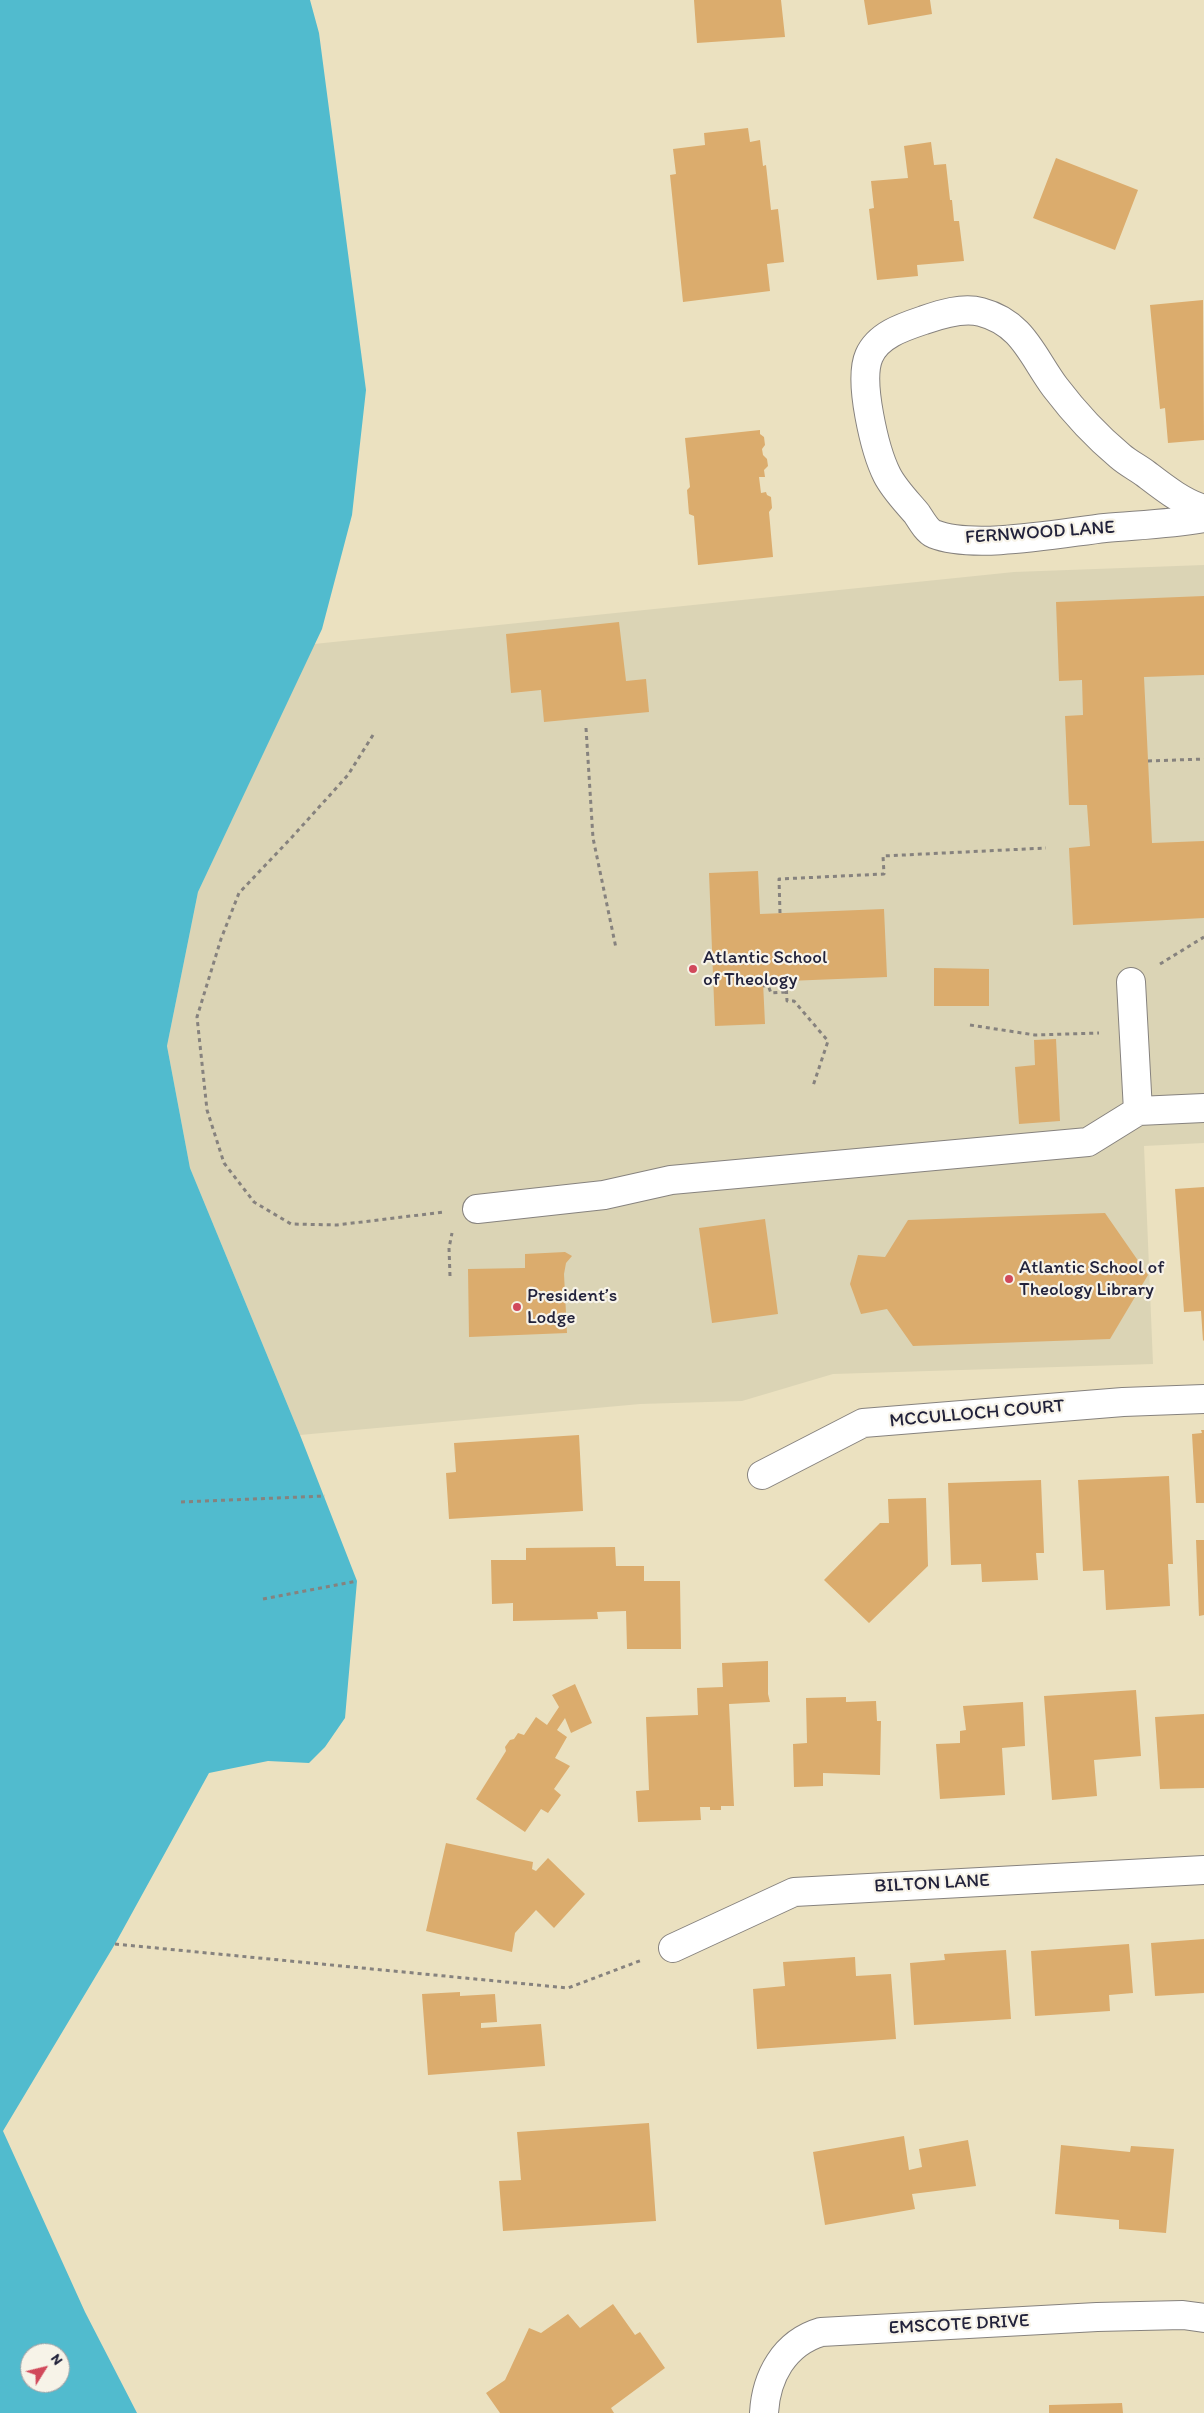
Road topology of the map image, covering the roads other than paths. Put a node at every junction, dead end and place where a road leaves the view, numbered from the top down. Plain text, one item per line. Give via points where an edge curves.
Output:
1 (1204, 509) edge
2 (1204, 518) edge
3 (1131, 982) road end
4 (1204, 1108) edge
5 (1138, 1111) junction
6 (477, 1209) road end
7 (1204, 1399) edge
8 (762, 1475) dead end
9 (1204, 1870) edge
10 (673, 1948) road end
11 (1204, 2318) edge
12 (764, 2413) edge

1 - 2 street, FERNWOOD LANE via 1162,486 1104,443 1056,388 1018,331 1000,319 979,312 958,311 936,316 884,338 868,357 867,395 880,460 888,477 932,534 959,540 982,540
3 - 5 street
4 - 5 street
5 - 6 street via 1088,1142 671,1180 604,1195
7 - 8 street, MCCULLOCH COURT via 1123,1402 863,1423
9 - 10 street, BILTON LANE via 794,1892
11 - 12 street, EMSCOTE DRIVE via 1183,2315 1097,2317 821,2332 793,2347 774,2369 765,2396

